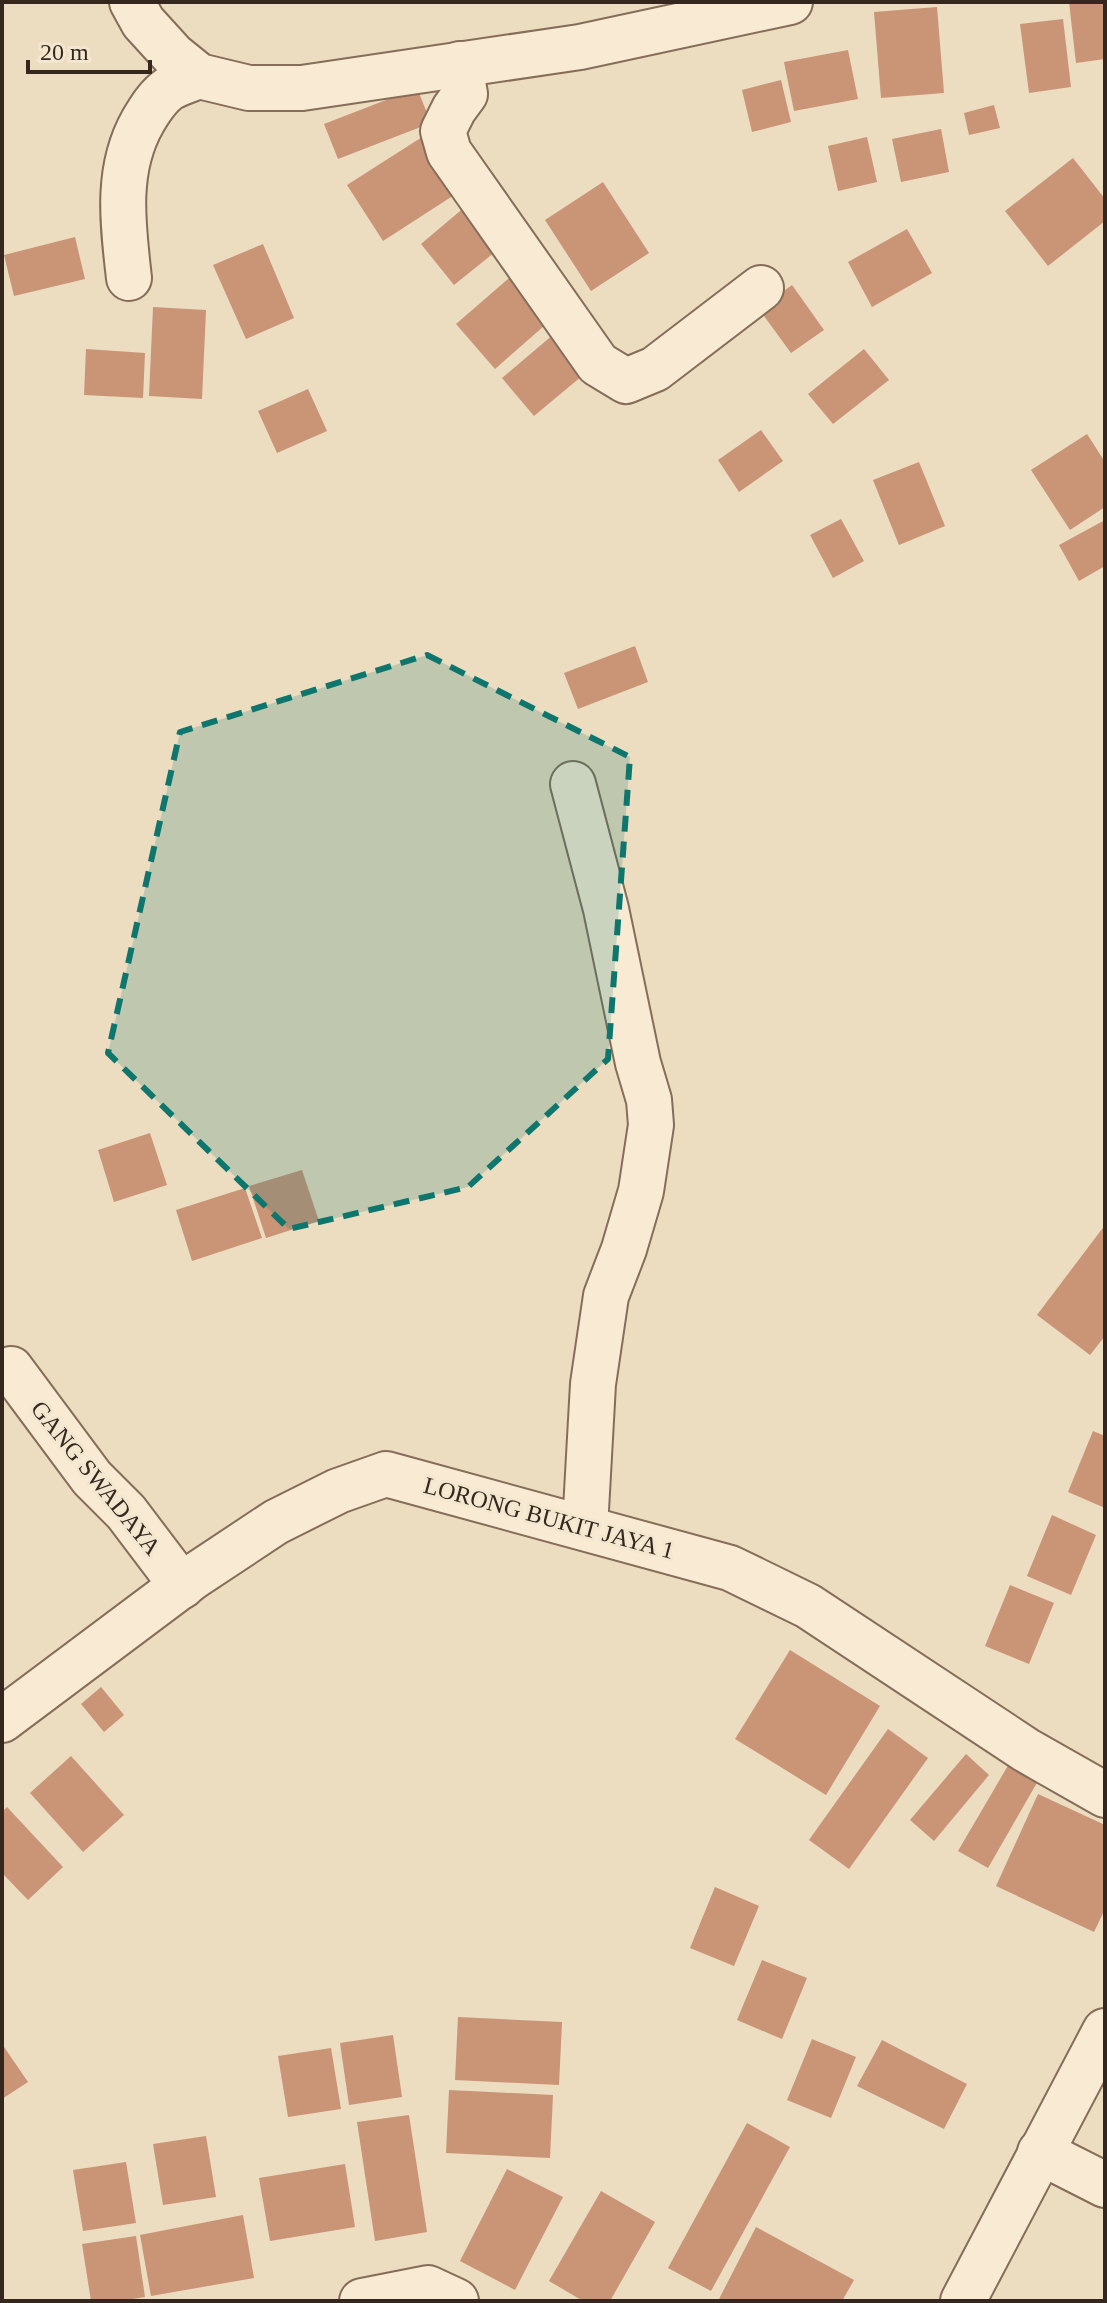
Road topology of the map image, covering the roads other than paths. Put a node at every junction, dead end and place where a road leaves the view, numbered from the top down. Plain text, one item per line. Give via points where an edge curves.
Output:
1 (132, 2) edge
2 (790, 2) edge
3 (460, 64) junction
4 (199, 76) junction
5 (129, 278) dead end
6 (761, 288) dead end
7 (573, 784) dead end
8 (5, 1360) edge
9 (585, 1528) junction
10 (182, 1586) junction
11 (2, 1720) edge
12 (1105, 1795) edge
13 (1105, 2031) edge
14 (1040, 2152) junction
15 (1105, 2185) edge
16 (362, 2301) edge
17 (456, 2301) edge
18 (963, 2301) edge

1 - 4 street via 143,22
2 - 3 street via 580,47
3 - 4 street via 302,88 249,88
3 - 6 street via 465,94 443,131 449,152 598,364 626,381 655,369
4 - 5 street via 169,89 152,105 135,135 122,212
7 - 9 street via 651,1125 641,1191 606,1296 593,1384
8 - 10 street, GANG SWADAYA via 92,1478 126,1512
9 - 10 street, LORONG BUKIT JAYA 1 via 386,1474 276,1522
9 - 12 street, LORONG BUKIT JAYA 1 via 730,1568 808,1606 1026,1750
10 - 11 street, LORONG BUKIT JAYA 1
13 - 14 street
14 - 15 street
14 - 18 street
16 - 17 street via 428,2288

